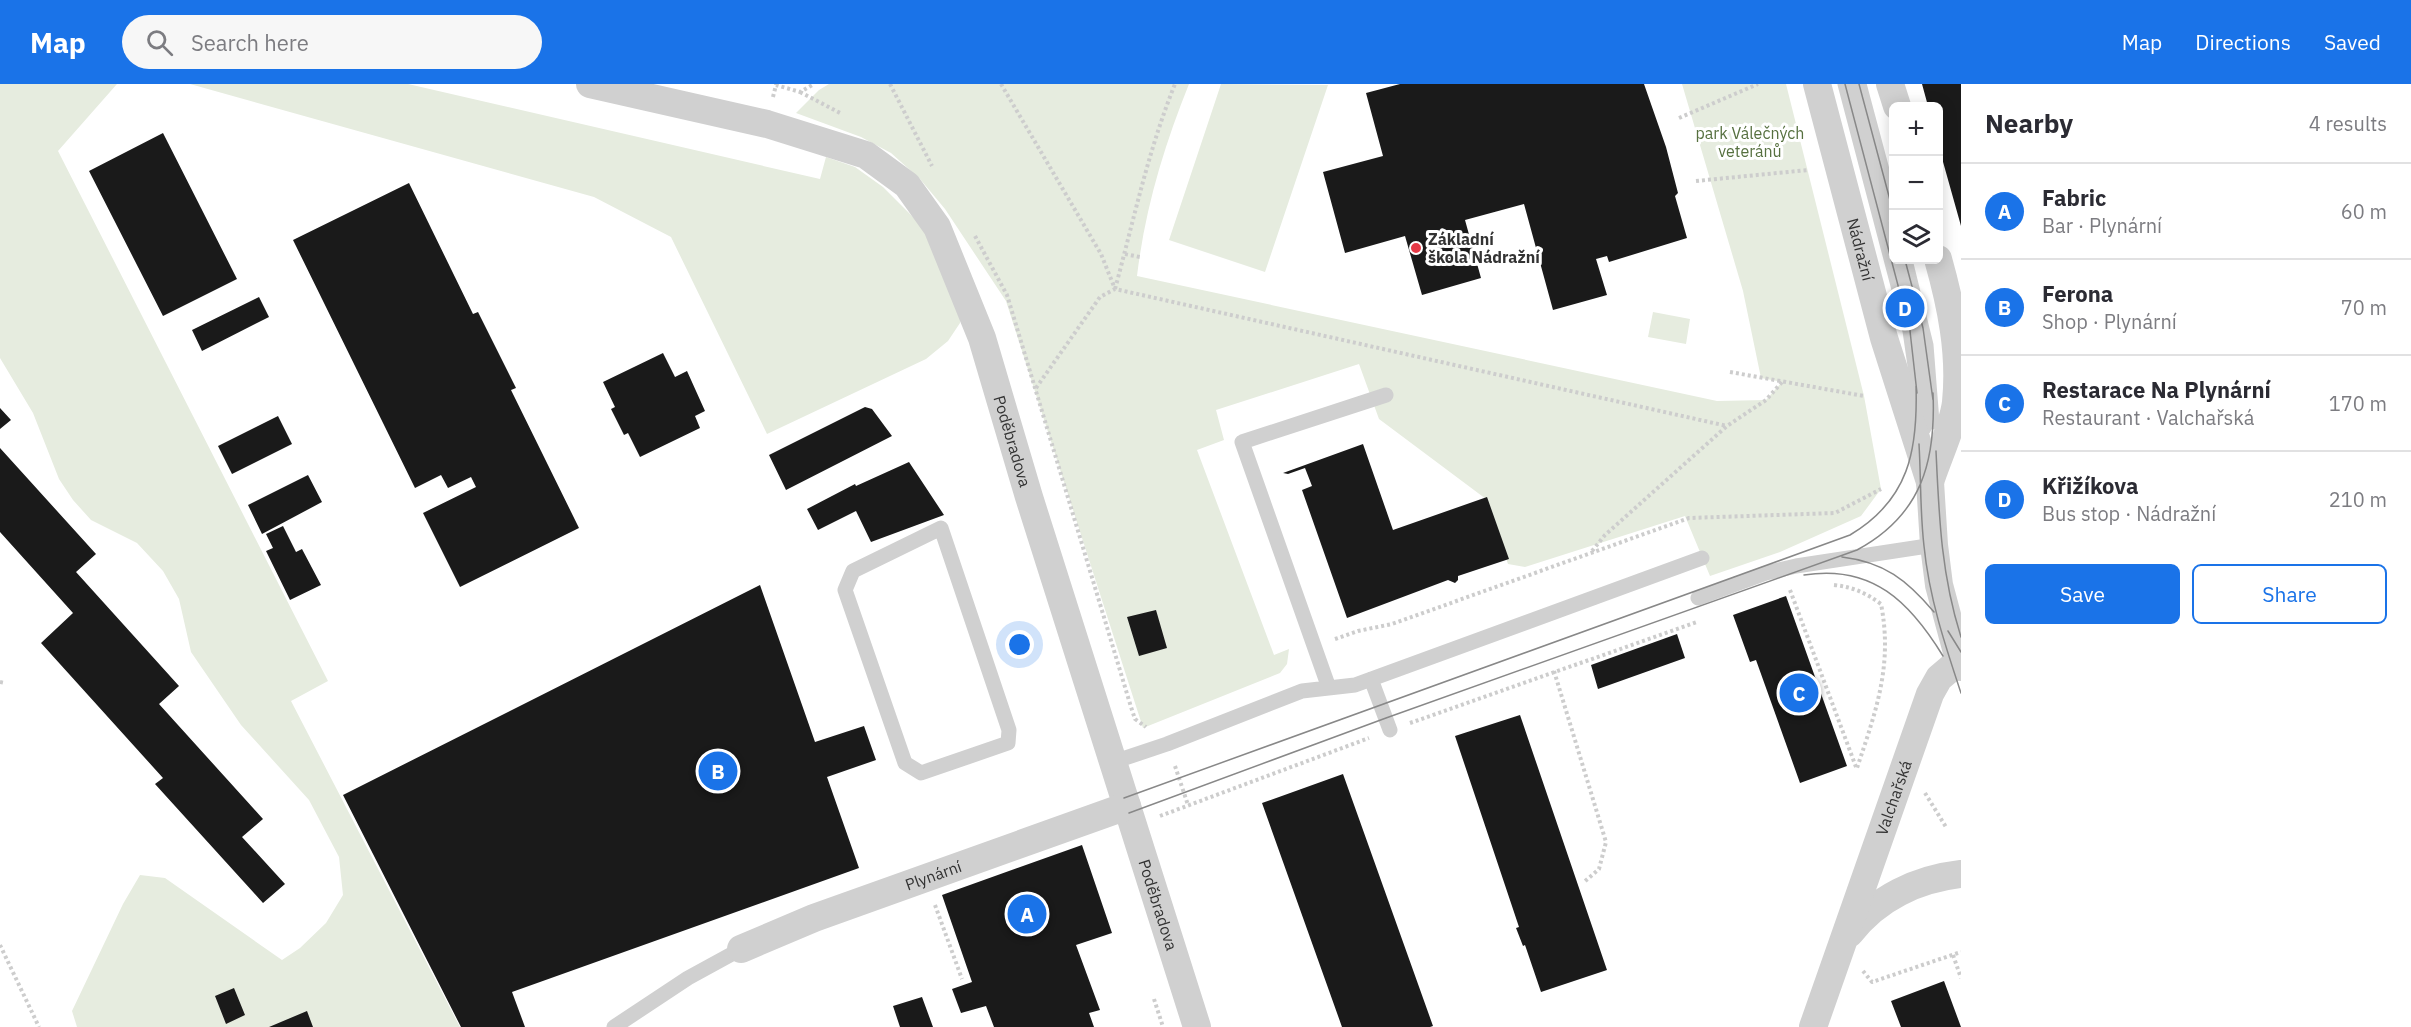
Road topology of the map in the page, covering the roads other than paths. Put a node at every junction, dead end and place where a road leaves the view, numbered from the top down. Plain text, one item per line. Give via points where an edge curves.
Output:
1 (590, 84) edge
2 (1816, 84) edge
3 (1845, 84) edge
4 (1859, 84) edge
5 (1890, 84) edge
6 (1896, 102) edge
7 (1892, 210) edge
8 (1906, 264) edge
9 (1939, 264) edge
10 (1386, 394) dead end
11 (1930, 482) junction
12 (1934, 545) junction
13 (1702, 558) dead end
14 (1698, 598) dead end
15 (1960, 664) edge
16 (1371, 679) junction
17 (1329, 688) junction
18 (1390, 730) road end
19 (1113, 762) junction
20 (921, 773) joint
21 (1130, 816) junction
22 (1961, 874) edge
23 (1841, 944) junction
24 (741, 949) joint
25 (614, 1027) edge
26 (1197, 1027) edge
27 (1813, 1027) edge

1 - 19 street, Poděbradova via 767,124 866,155 907,185 937,227 982,338
2 - 11 street, Nádražní via 1884,338
3 - 11 lane via 1910,331
4 - 7 lane
5 - 6 street
8 - 11 lane via 1929,359 1933,444
9 - 11 street, Nádražní via 1953,320 1956,404
10 - 17 lane via 1242,442
11 - 12 street, Nádražní
12 - 14 lane via 1796,566
12 - 15 street, Nádražní via 1939,585
13 - 16 lane
15 - 23 street, Valchařská via 1939,678 1930,694
16 - 17 lane
16 - 18 lane
17 - 19 lane via 1302,691
19 - 21 street, Poděbradova
20 - 20 lane via 1008,743 1009,730 941,528 853,571 845,590 905,763
21 - 24 street, Plynární via 814,918
21 - 26 street, Poděbradova
22 - 23 street, Valchařská via 1926,881 1893,895 1865,917
23 - 27 street, Valchařská
24 - 25 lane via 688,978

